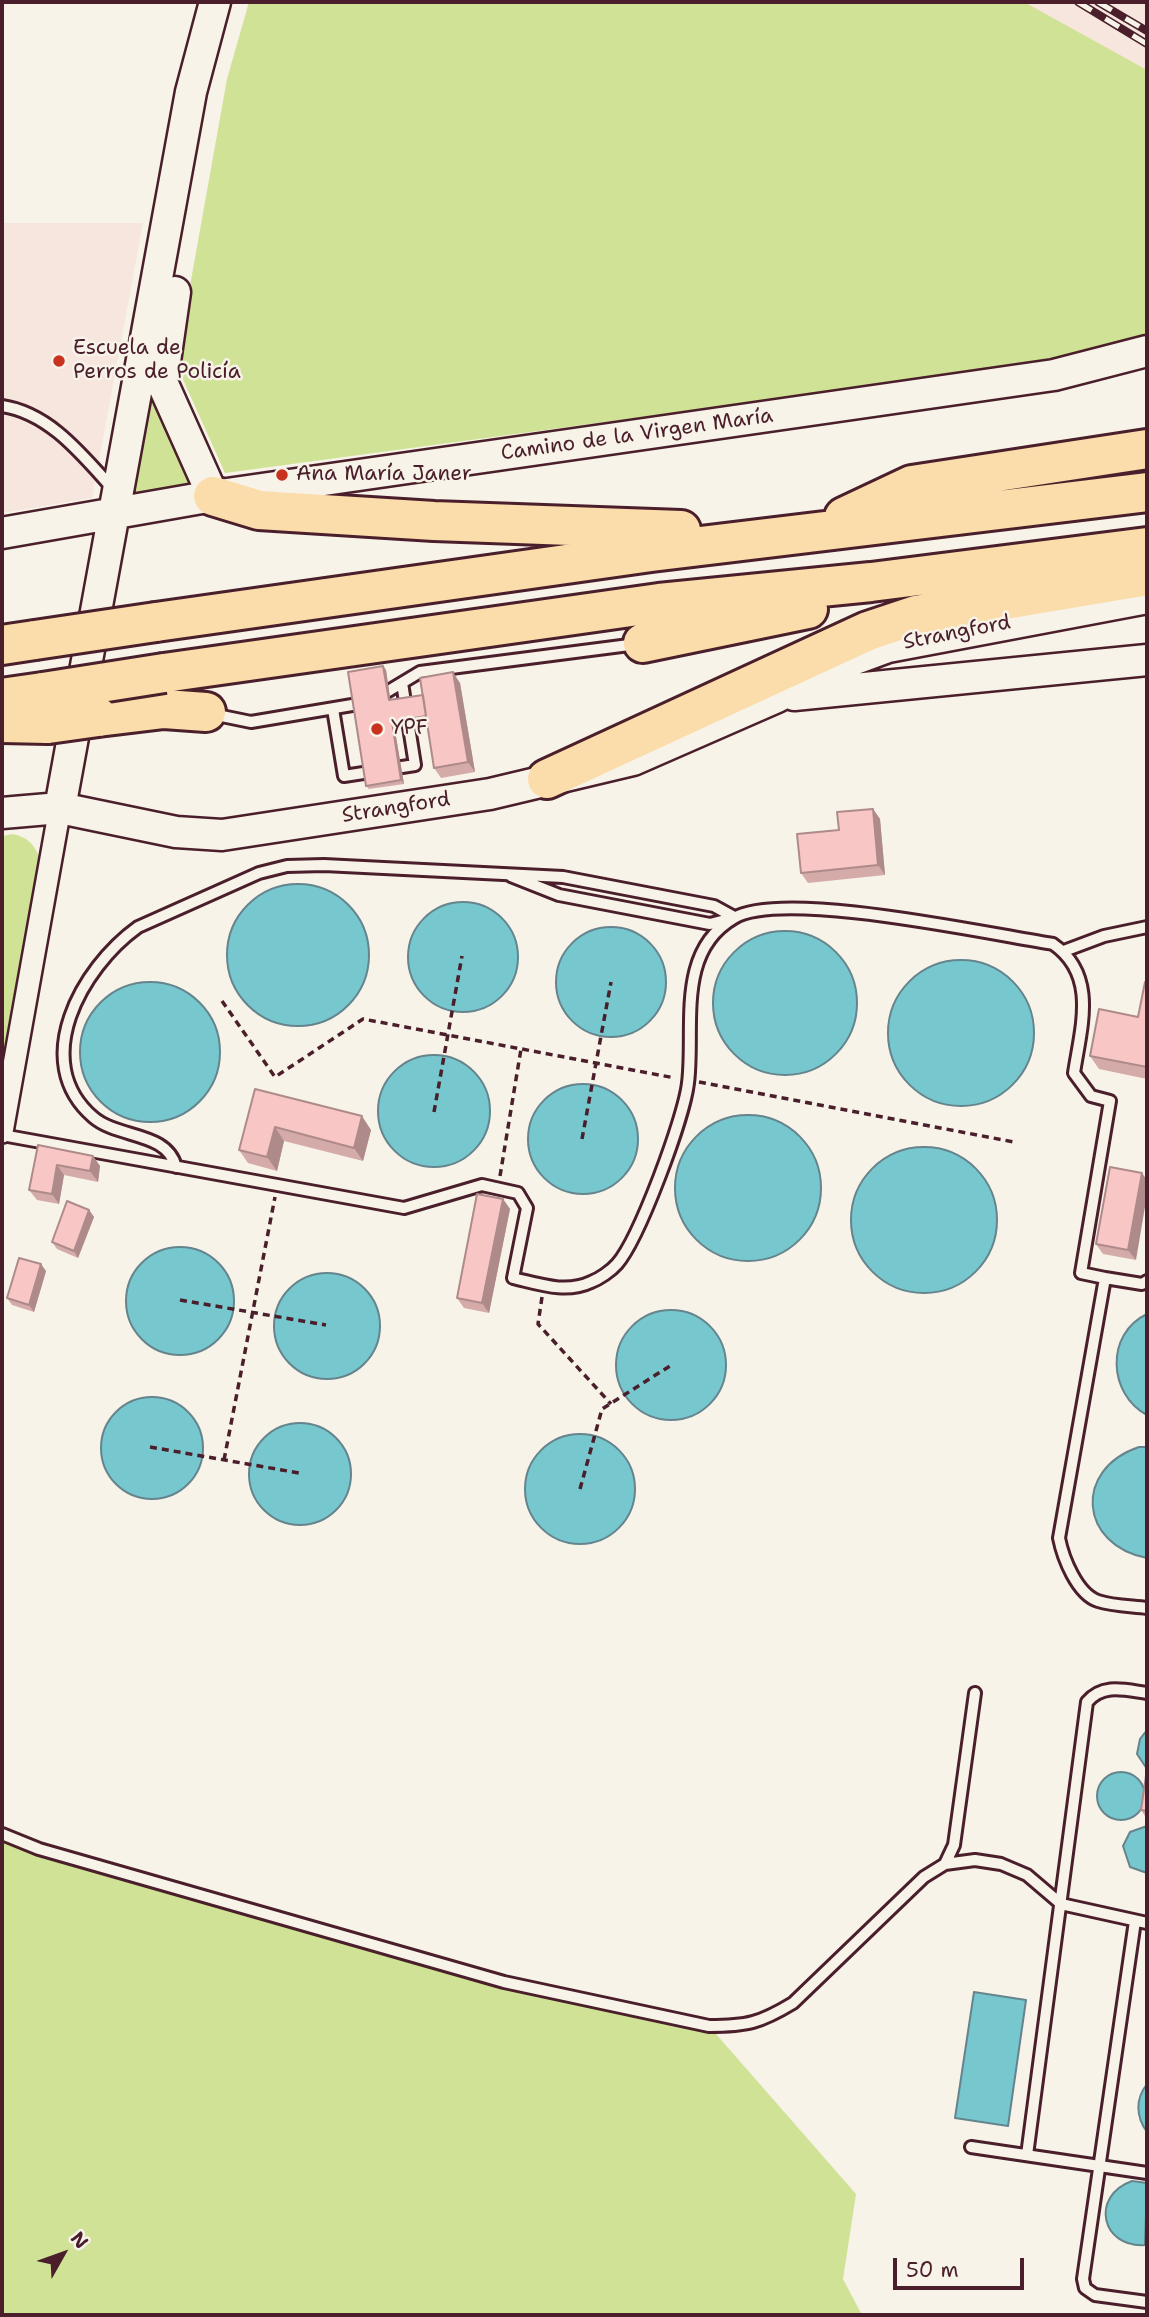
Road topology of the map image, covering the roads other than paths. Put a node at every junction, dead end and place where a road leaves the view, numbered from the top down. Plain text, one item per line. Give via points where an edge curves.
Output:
1 (222, 13) edge
2 (1147, 351) edge
3 (2, 406) edge
4 (1147, 449) edge
5 (1147, 492) edge
6 (213, 496) junction
7 (116, 504) junction
8 (2, 533) edge
9 (803, 533) junction
10 (1147, 547) edge
11 (1147, 576) edge
12 (871, 582) junction
13 (1147, 598) edge
14 (18, 643) edge
15 (643, 643) joint
16 (1147, 660) edge
17 (402, 683) junction
18 (776, 697) junction
19 (2, 698) edge
20 (46, 708) junction
21 (333, 709) junction
22 (206, 712) joint
23 (2, 723) edge
24 (547, 779) junction
25 (60, 808) junction
26 (2, 813) edge
27 (502, 872) junction
28 (734, 918) junction
29 (1147, 927) edge
30 (1064, 951) junction
31 (5, 1096) edge
32 (2, 1133) edge
33 (176, 1167) junction
34 (1105, 1278) junction
35 (1147, 1281) edge
36 (1147, 1608) edge
37 (975, 1693) dead end
38 (1147, 1693) edge
39 (2, 1834) edge
40 (944, 1864) junction
41 (1061, 1904) junction
42 (1135, 1921) junction
43 (1147, 1923) edge
44 (971, 2147) dead end
45 (1027, 2155) junction
46 (1102, 2166) junction
47 (1147, 2173) edge
48 (1144, 2302) edge
49 (1139, 2315) edge

1 - 6 street via 162,372 162,382
1 - 7 street via 191,92
2 - 6 street, Camino de la Virgen María via 1054,375
3 - 7 lane via 23,409 61,435
4 - 9 highway via 912,485
5 - 9 highway
6 - 7 street, Camino de la Virgen María
6 - 9 highway via 259,510 475,523
7 - 8 street, Camino de la Virgen María
7 - 25 street
9 - 14 highway, bridge
10 - 12 highway
11 - 24 highway via 916,615 868,631
12 - 15 highway via 796,614
12 - 20 highway, bridge via 659,603 164,673
13 - 18 street, Strangford via 888,647 839,665
15 - 17 lane via 420,672
16 - 18 street, Strangford
17 - 21 lane via 370,702
17 - 21 lane via 415,765 344,776
18 - 24 street, Strangford via 633,760
19 - 20 highway
20 - 22 highway, bridge via 98,717 164,709
20 - 23 highway
21 - 22 lane via 242,722
24 - 25 street, Strangford via 490,794 222,835 176,832
25 - 26 street, Strangford
25 - 31 street
27 - 28 lane via 562,877 713,906
27 - 28 lane via 559,895 710,924
27 - 33 lane via 287,866 259,873 124,937 74,1007 63,1042 64,1071 80,1104 95,1119 162,1144 174,1156
28 - 30 lane via 770,908 812,907 1053,944
28 - 33 lane via 706,944 692,978 688,1080 682,1113 635,1235 616,1265 591,1282 568,1289 513,1278 527,1208 518,1193 482,1185 404,1209
29 - 30 lane
30 - 34 lane via 1081,978 1085,998 1074,1073 1091,1096 1110,1101 1081,1273
31 - 32 street
32 - 33 lane
34 - 35 lane
34 - 36 lane via 1059,1538 1062,1554 1084,1592 1097,1601
37 - 40 lane via 954,1845
38 - 41 lane via 1111,1688 1096,1692 1087,1702
39 - 40 lane via 39,1849 504,1982 709,2026 743,2026 793,2003 924,1877
40 - 41 lane via 975,1860 1001,1864 1042,1885
41 - 42 lane
41 - 45 lane
42 - 43 lane
42 - 46 lane
44 - 45 lane
45 - 46 lane
46 - 47 lane
46 - 48 lane via 1085,2288 1095,2295
48 - 49 lane

